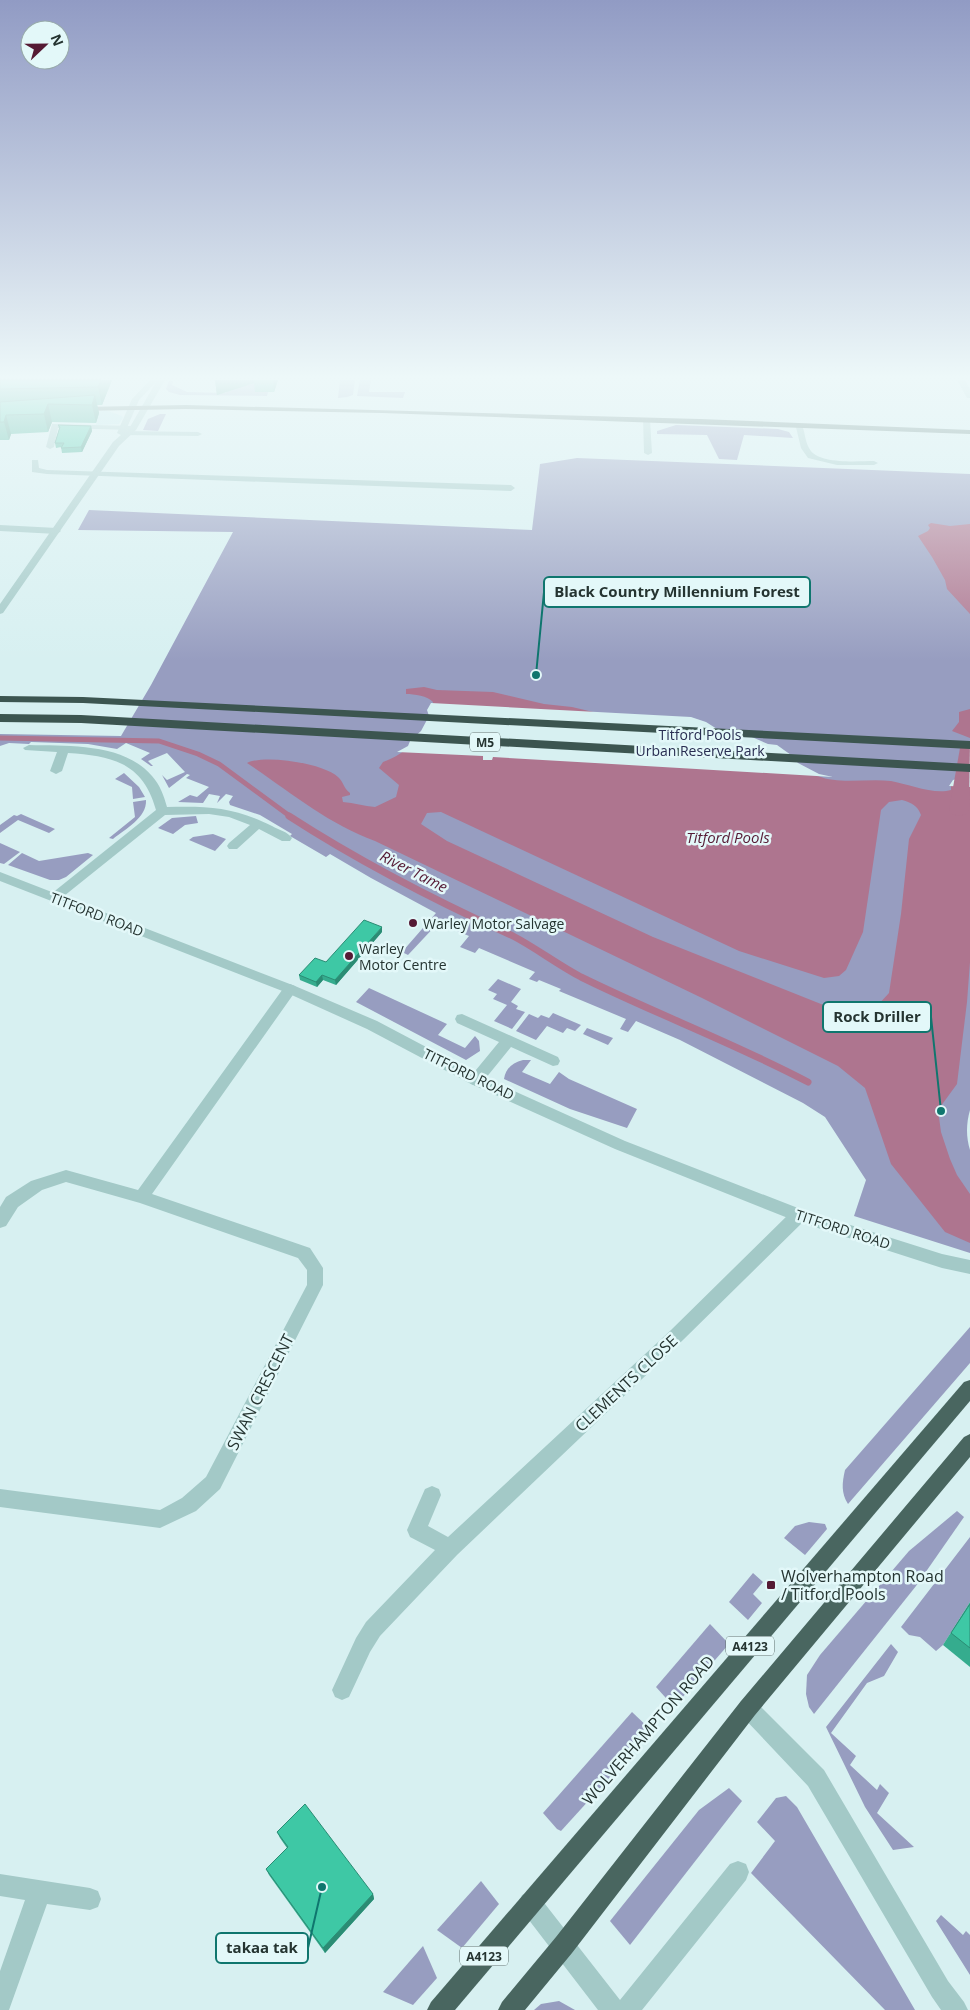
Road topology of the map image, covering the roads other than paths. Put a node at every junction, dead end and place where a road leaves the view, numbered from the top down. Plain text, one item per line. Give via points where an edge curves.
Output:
1 (97, 473) edge
2 (119, 474) edge
3 (512, 488) dead end
4 (0, 528) edge
5 (57, 531) junction
6 (1, 609) edge
7 (0, 699) edge
8 (0, 718) edge
9 (970, 738) edge
10 (929, 743) junction
11 (970, 745) edge
12 (29, 748) dead end
13 (64, 750) junction
14 (949, 767) junction
15 (970, 768) edge
16 (56, 771) dead end
17 (970, 772) edge
18 (162, 811) junction
19 (258, 824) junction
20 (286, 838) dead end
21 (233, 846) dead end
22 (0, 876) edge
23 (55, 897) junction
24 (290, 989) junction
25 (462, 1019) dead end
26 (508, 1041) junction
27 (552, 1061) dead end
28 (476, 1080) junction
29 (141, 1197) junction
30 (799, 1215) junction
31 (0, 1221) edge
32 (942, 1261) junction
33 (970, 1267) edge
34 (970, 1277) edge
35 (970, 1388) edge
36 (970, 1443) edge
37 (432, 1495) dead end
38 (0, 1498) edge
39 (450, 1548) junction
40 (342, 1690) dead end
41 (748, 1708) junction
42 (738, 1872) dead end
43 (0, 1885) edge
44 (40, 1891) junction
45 (90, 1899) dead end
46 (530, 1903) junction
47 (564, 1945) junction
48 (0, 2004) edge
49 (439, 2010) edge
50 (510, 2010) edge
51 (613, 2010) edge
52 (627, 2010) edge
53 (956, 2010) edge

1 - 5 street
2 - 3 street
4 - 5 street
5 - 6 street
7 - 10 highway, M5 via 83,700
8 - 14 highway, M5 via 80,718
9 - 10 highway, M5
10 - 11 highway, M5
12 - 13 street
13 - 16 street
13 - 18 street via 104,754 135,768 150,781
14 - 15 highway, M5
14 - 17 highway, M5
18 - 19 street via 209,810
18 - 23 street
19 - 20 street
19 - 21 street
22 - 23 street, TITFORD ROAD
23 - 24 street, TITFORD ROAD
24 - 28 street, TITFORD ROAD via 372,1025
24 - 29 street
25 - 26 street
26 - 27 street
26 - 28 street
28 - 30 street, TITFORD ROAD via 620,1145
29 - 31 street, SWAN CRESCENT via 66,1176 38,1185 12,1202
29 - 38 street, SWAN CRESCENT via 304,1253 315,1268 315,1286 212,1483 196,1501 160,1519
30 - 32 street, TITFORD ROAD
30 - 39 street, CLEMENTS CLOSE via 677,1335
32 - 33 street, TITFORD ROAD
32 - 34 street, TITFORD ROAD
35 - 46 highway, WOLVERHAMPTON ROAD / A4123
36 - 41 highway, A4123
37 - 39 street via 417,1530
39 - 40 street, CLEMENTS CLOSE via 373,1629
41 - 47 highway, A4123
41 - 53 street via 816,1778 940,1989
42 - 52 street
43 - 44 street
44 - 45 street
44 - 48 street
46 - 47 street
46 - 49 highway, WOLVERHAMPTON ROAD / A4123
47 - 50 highway, A4123
47 - 51 street

